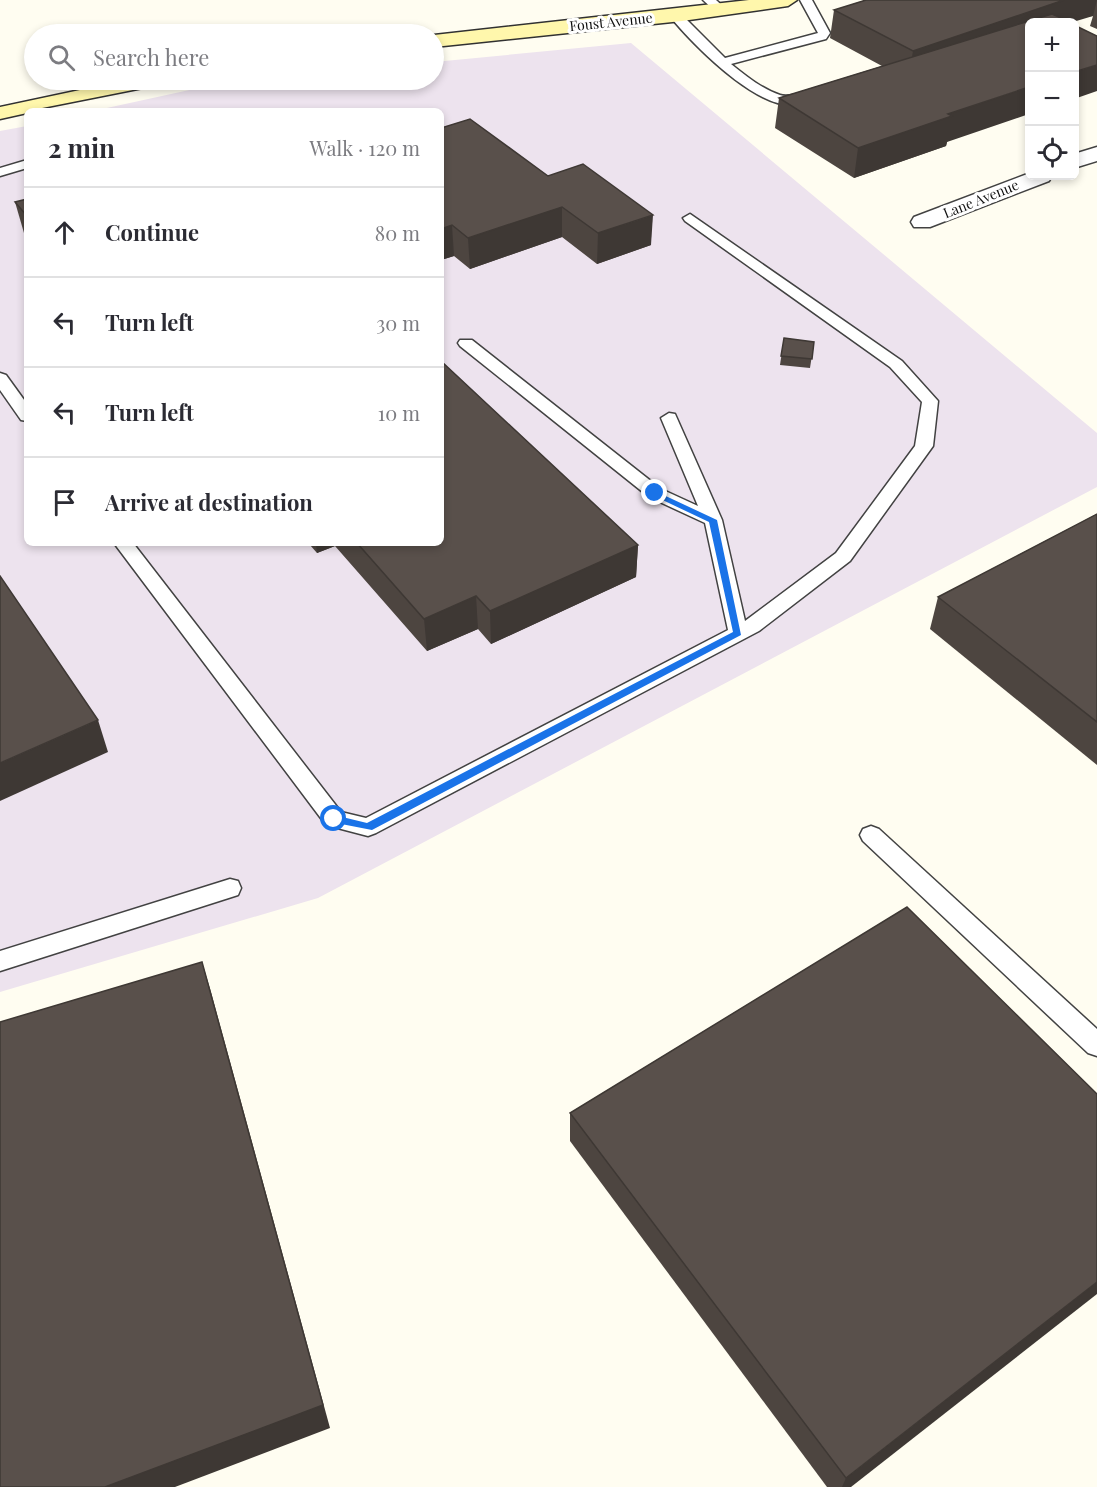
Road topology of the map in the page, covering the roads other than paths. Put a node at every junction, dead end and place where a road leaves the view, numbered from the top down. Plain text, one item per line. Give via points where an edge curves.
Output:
1 (788, 0) edge
2 (806, 0) edge
3 (715, 5) edge
4 (675, 15) junction
5 (444, 40) edge
6 (723, 62) junction
7 (107, 90) edge
8 (823, 93) edge
9 (0, 113) edge
10 (1097, 153) edge
11 (1079, 160) edge
12 (24, 165) edge
13 (0, 172) edge
14 (1031, 180) edge
15 (690, 218) dead end
16 (922, 222) dead end
17 (466, 343) dead end
18 (0, 378) edge
19 (24, 412) edge
20 (669, 418) dead end
21 (713, 520) junction
22 (125, 546) edge
23 (738, 633) junction
24 (871, 835) dead end
25 (230, 888) dead end
26 (0, 960) edge
27 (1097, 1045) edge

1 - 3 street, Foust Avenue
2 - 6 lane via 824,33 822,36
3 - 4 street, Foust Avenue
4 - 5 street, Foust Avenue
4 - 6 lane
6 - 8 lane via 779,100
7 - 9 street
10 - 11 street
12 - 13 lane
14 - 16 street, Lane Avenue
15 - 23 lane via 896,364 930,401 924,446 843,557
17 - 21 lane via 655,493
18 - 19 lane
20 - 21 lane
21 - 23 lane
22 - 23 lane via 334,819 368,827
24 - 27 lane
25 - 26 lane

